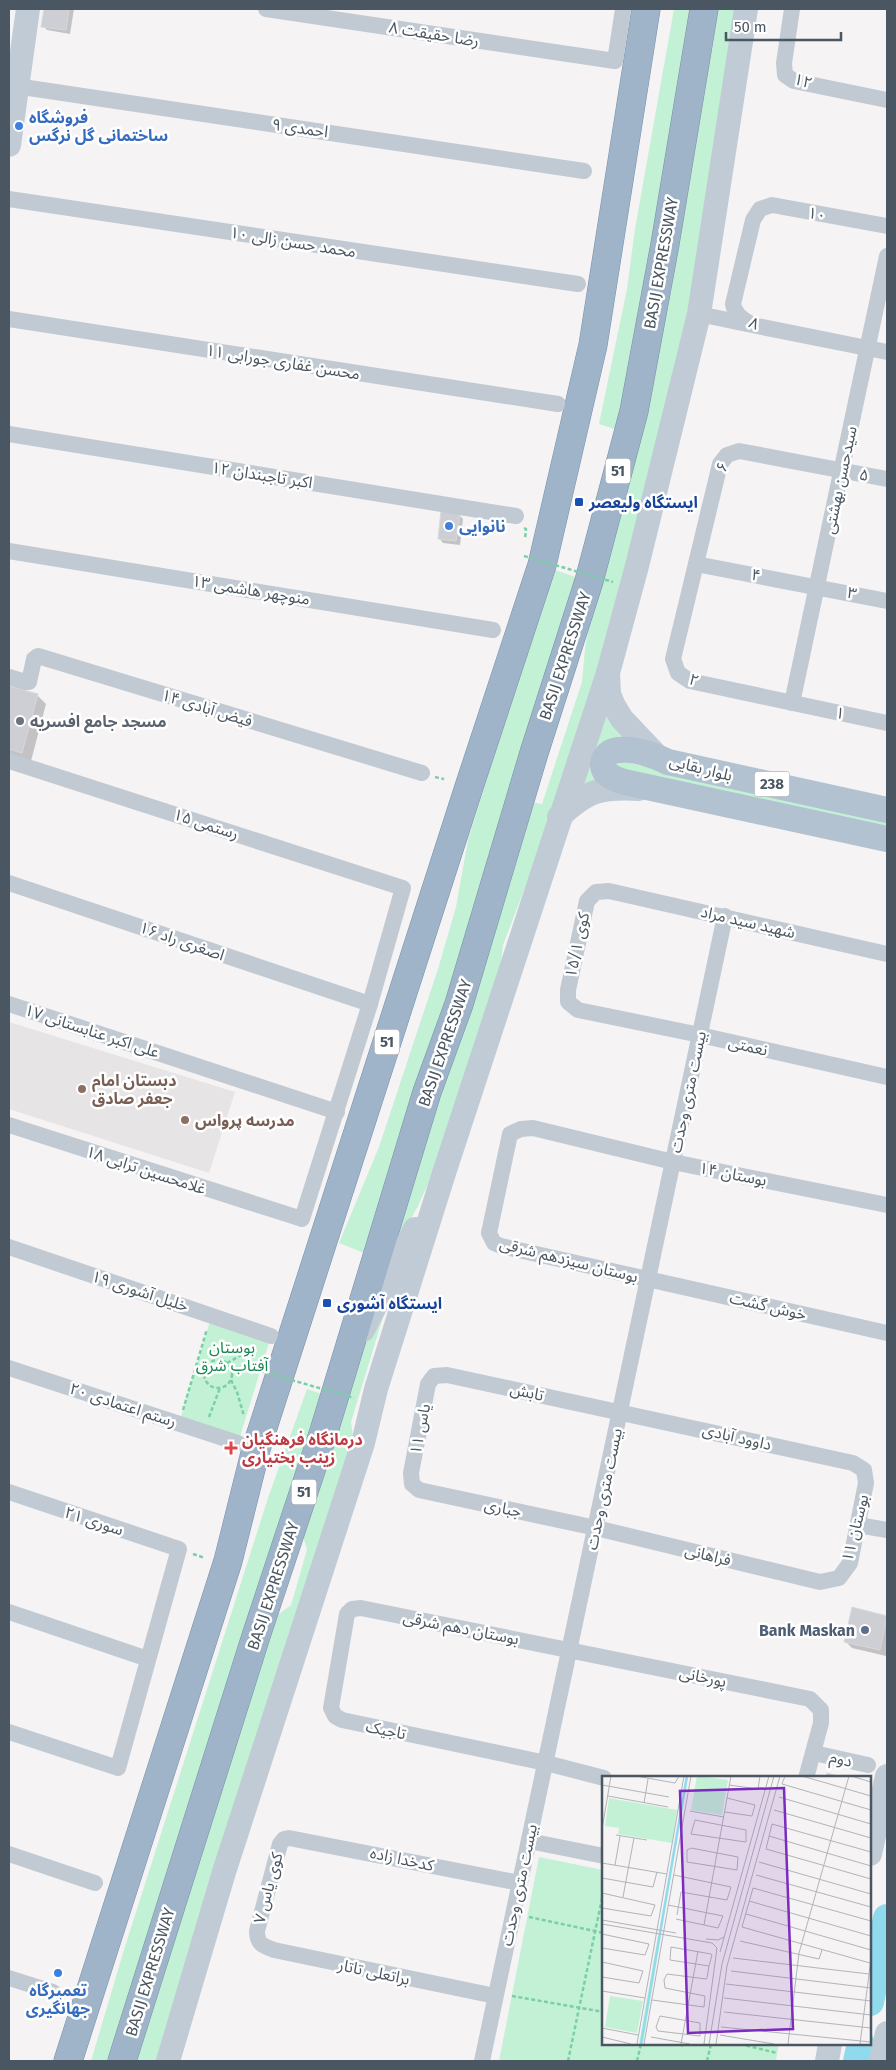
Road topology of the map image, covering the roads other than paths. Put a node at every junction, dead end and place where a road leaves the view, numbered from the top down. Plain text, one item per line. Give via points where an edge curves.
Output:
1 (28, 9) edge
2 (266, 9) edge
3 (623, 9) edge
4 (646, 9) edge
5 (704, 9) edge
6 (746, 9) edge
7 (792, 9) edge
8 (13, 86) edge
9 (887, 100) edge
10 (9, 145) edge
11 (584, 171) dead end
12 (9, 199) edge
13 (753, 220) joint
14 (887, 226) edge
15 (887, 256) edge
16 (578, 284) dead end
17 (699, 314) junction
18 (9, 319) edge
19 (752, 325) junction
20 (868, 348) junction
21 (887, 352) edge
22 (558, 404) dead end
23 (9, 434) edge
24 (842, 471) junction
25 (887, 479) edge
26 (516, 516) dead end
27 (9, 551) edge
28 (696, 564) junction
29 (817, 586) junction
30 (887, 601) edge
31 (493, 630) dead end
32 (609, 665) junction
33 (9, 677) edge
34 (792, 703) junction
35 (887, 723) edge
36 (657, 756) junction
37 (9, 761) edge
38 (422, 773) dead end
39 (660, 791) junction
40 (887, 810) edge
41 (560, 817) junction
42 (887, 839) edge
43 (9, 883) edge
44 (609, 891) joint
45 (725, 916) junction
46 (887, 954) edge
47 (362, 1002) junction
48 (9, 1004) edge
49 (578, 1010) joint
50 (700, 1035) junction
51 (887, 1077) edge
52 (337, 1112) junction
53 (9, 1125) edge
54 (521, 1128) joint
55 (673, 1162) junction
56 (445, 1170) junction
57 (887, 1205) edge
58 (9, 1247) edge
59 (648, 1279) junction
60 (887, 1333) edge
61 (271, 1336) road end
62 (9, 1368) edge
63 (434, 1376) joint
64 (346, 1387) junction
65 (620, 1411) junction
66 (238, 1443) dead end
67 (853, 1463) joint
68 (412, 1484) joint
69 (9, 1492) edge
70 (858, 1525) junction
71 (596, 1528) junction
72 (887, 1530) edge
73 (820, 1582) joint
74 (352, 1609) joint
75 (9, 1612) edge
76 (569, 1649) junction
77 (148, 1659) junction
78 (9, 1732) edge
79 (814, 1753) junction
80 (546, 1763) junction
81 (878, 1771) edge
82 (807, 1776) edge
83 (602, 1777) edge
84 (284, 1839) joint
85 (528, 1841) junction
86 (871, 1844) edge
87 (9, 1854) edge
88 (602, 1856) edge
89 (95, 1883) dead end
90 (520, 1883) junction
91 (257, 1939) joint
92 (9, 1978) edge
93 (52, 1992) dead end
94 (504, 1996) junction
95 (887, 2033) edge
96 (830, 2045) edge
97 (68, 2061) edge
98 (122, 2061) edge
99 (168, 2061) edge
100 (482, 2061) edge
101 (827, 2061) edge
102 (882, 2061) edge

1 - 8 main road
2 - 3 street, رضا حقیقت ۸ via 609,61
4 - 97 highway, 51 via 593,345 542,565 256,1449 228,1561
5 - 64 highway, BASIJ EXPRESSWAY / 51 via 634,411 586,590 459,1004 428,1092
6 - 17 main road
7 - 9 street, ۱۲ via 784,76 794,81
8 - 10 main road
8 - 11 street, احمدی ۹
12 - 16 street, محمد حسن زالی ۱۰
13 - 14 street, ۱۰ via 760,208 772,205
13 - 19 street, ۸ via 733,304 738,315
15 - 20 street, سیدحسن بهشتی
17 - 19 street
17 - 32 main road via 634,580
18 - 22 street, محسن غفاری جورابی ۱۱
19 - 20 street, ۸
20 - 21 street, ۸
20 - 24 street, سیدحسن بهشتی
23 - 26 street, اکبر تاجبندان ۱۲
24 - 25 street, ۵
24 - 28 street, ۶ via 739,451 727,455 720,464
24 - 29 street, سیدحسن بهشتی
27 - 31 street, منوچهر هاشمی ۱۳
28 - 29 street, ۴
28 - 34 street, ۲ via 673,658 678,673 690,681
29 - 30 street, ۳
29 - 34 street, سیدحسن بهشتی
32 - 36 main road, بلوار بقایی / 238 via 609,694 618,712
32 - 41 main road
33 - 38 street, فیض آبادی ۱۴ via 29,682 34,659 38,656
34 - 35 street, ۱
36 - 39 main road via 618,750 608,754 603,761 607,774
36 - 40 main road, بلوار بقایی / 238 via 668,762
37 - 47 street, رستمی ۱۵ via 403,888
39 - 41 main road, بلوار بقایی / 238 via 598,790 578,799
39 - 42 main road, بلوار بقایی / 238
41 - 56 main road
43 - 47 street, اصغری راد ۱۶
44 - 45 street, شهید سید مراد
44 - 49 street, کوی ۱۵/۱ via 596,892 587,901 568,990 568,1002
45 - 46 street, شهید سید مراد
45 - 50 street, بیست متری وحدت
47 - 52 street
48 - 52 street, علی اکبر عنابستانی ۱۷
49 - 50 street, نعمتی
50 - 51 street, نعمتی
50 - 55 street, بیست متری وحدت
52 - 53 street, غلامحسین ترابی ۱۸ via 302,1219
54 - 55 street, بوستان ۱۴
54 - 59 street, بوستان سیزدهم شرقی via 510,1134 489,1233 494,1243
55 - 57 street, بوستان ۱۴
55 - 59 street, بیست متری وحدت
56 - 64 main road
56 - 99 main road via 376,1390 363,1443 224,1872
58 - 61 street, خلیل آشوری ۱۹
59 - 60 street, خوش گشت
59 - 65 street, بیست متری وحدت
62 - 66 street, رستم اعتمادی ۲۰
63 - 65 street, تابش via 447,1374
63 - 68 street, یاس ۱۱ via 428,1384 411,1473
64 - 98 highway, BASIJ EXPRESSWAY / 51 via 324,1431
65 - 67 street, داوود آبادی
65 - 71 street, بیست متری وحدت
67 - 70 street, بوستان ۱۱ via 864,1470 866,1484
68 - 71 street, جباری via 419,1490
69 - 77 street, سوری ۲۱ via 179,1549
70 - 72 street
70 - 73 street, بوستان ۱۱ via 850,1563 840,1578
71 - 73 street, فراهانی
71 - 76 street, بیست متری وحدت
74 - 76 street, بوستان دهم شرقی via 361,1608
74 - 80 street, تاجیک via 347,1614 342,1642 331,1708 334,1716
75 - 77 street
76 - 79 street, پورخانی via 810,1700 821,1710
76 - 80 street, بیست متری وحدت
77 - 78 street via 118,1768
79 - 81 street, دوم
79 - 82 street
80 - 83 street
80 - 85 street, بیست متری وحدت
81 - 86 main road
84 - 90 street, کدخدا زاده via 309,1840
84 - 91 street, کوی یاس ۷ via 280,1844
85 - 88 street
85 - 90 street, بیست متری وحدت
87 - 89 street
90 - 94 street, بیست متری وحدت
91 - 94 street, براتعلی تاتار via 262,1946 274,1950
92 - 93 street
94 - 100 street, بیست متری وحدت
95 - 102 main road
96 - 101 main road

